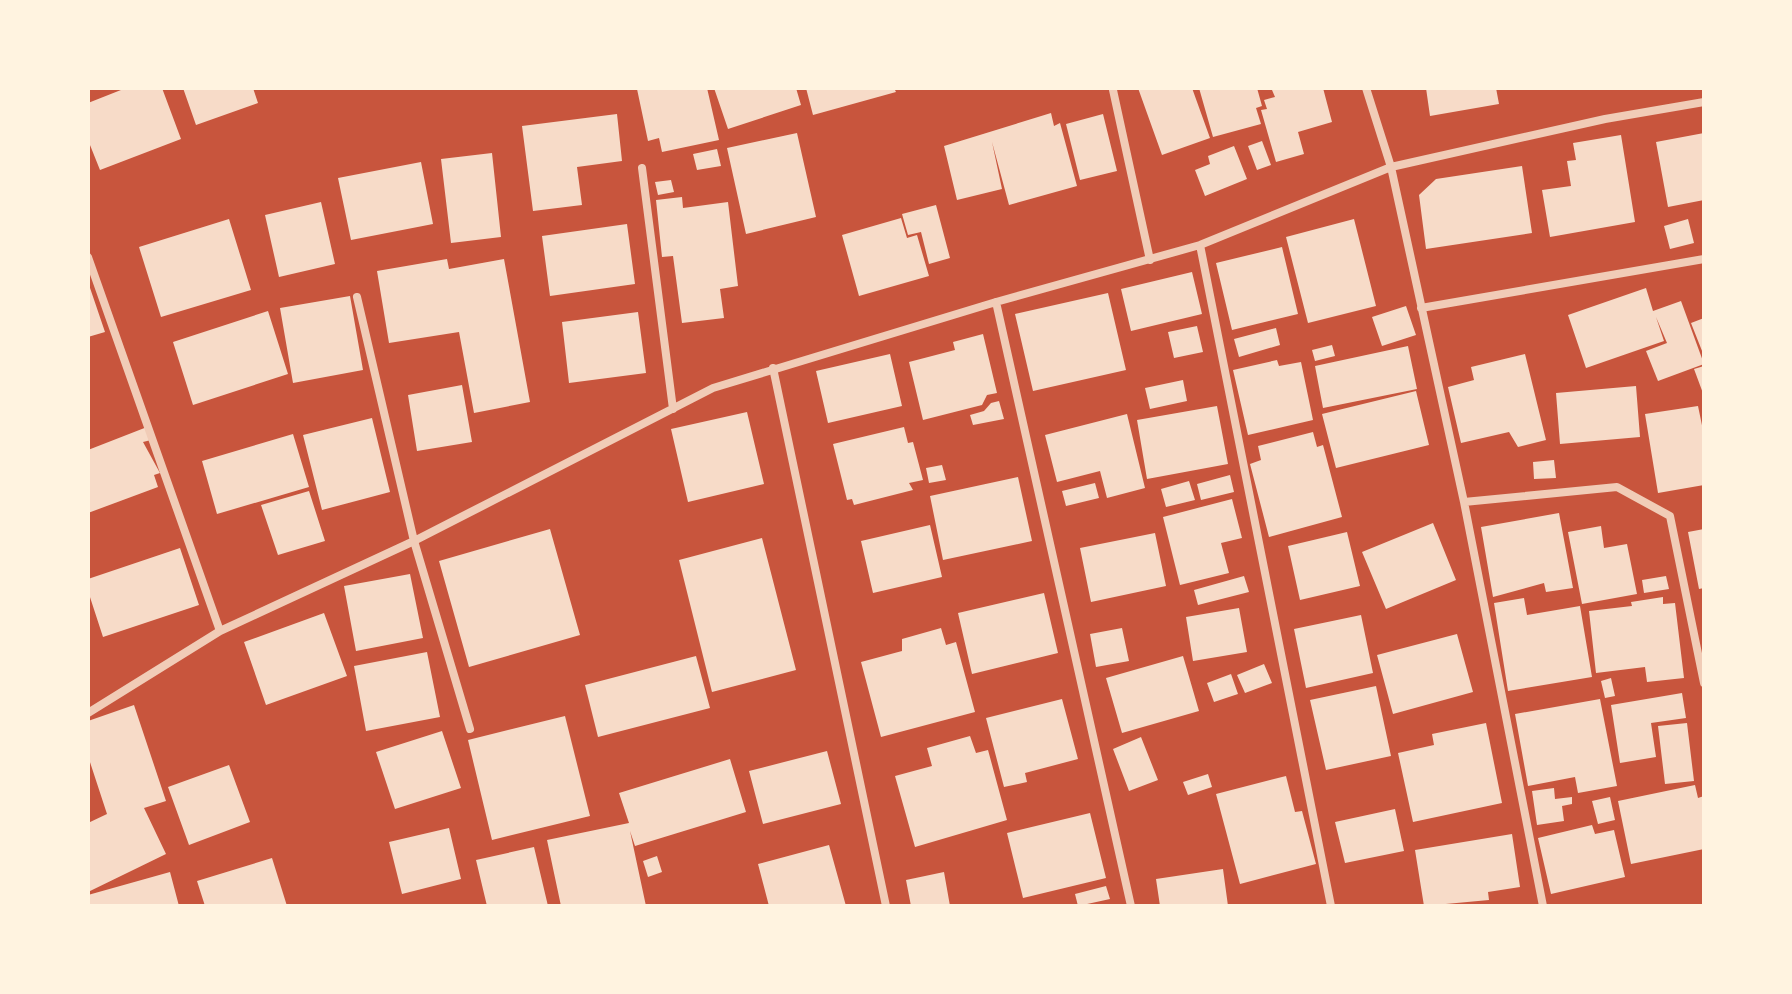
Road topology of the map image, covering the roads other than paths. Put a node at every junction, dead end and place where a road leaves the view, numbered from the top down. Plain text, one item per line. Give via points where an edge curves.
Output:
1 (1366, 88) edge
2 (1113, 90) dead end
3 (1704, 102) edge
4 (1391, 167) junction
5 (642, 168) dead end
6 (1200, 245) junction
7 (88, 257) edge
8 (1704, 259) edge
9 (1150, 260) junction
10 (357, 297) dead end
11 (996, 302) junction
12 (1421, 308) junction
13 (773, 368) junction
14 (673, 409) junction
15 (1464, 502) junction
16 (414, 541) junction
17 (220, 631) junction
18 (1704, 683) edge
19 (88, 713) edge
20 (470, 729) dead end
21 (886, 906) edge
22 (1131, 906) edge
23 (1331, 906) edge
24 (1543, 906) edge

1 - 4 street
2 - 9 street
3 - 4 street
4 - 6 street
4 - 12 street
5 - 14 street
6 - 9 street
6 - 23 street
7 - 17 street
8 - 12 street
9 - 11 street
10 - 16 street
11 - 13 street
11 - 22 street
12 - 15 street
13 - 14 street via 713,388
13 - 21 street
14 - 16 street
15 - 18 street via 1617,487 1670,516
15 - 24 street
16 - 17 street
16 - 20 street
17 - 19 street

